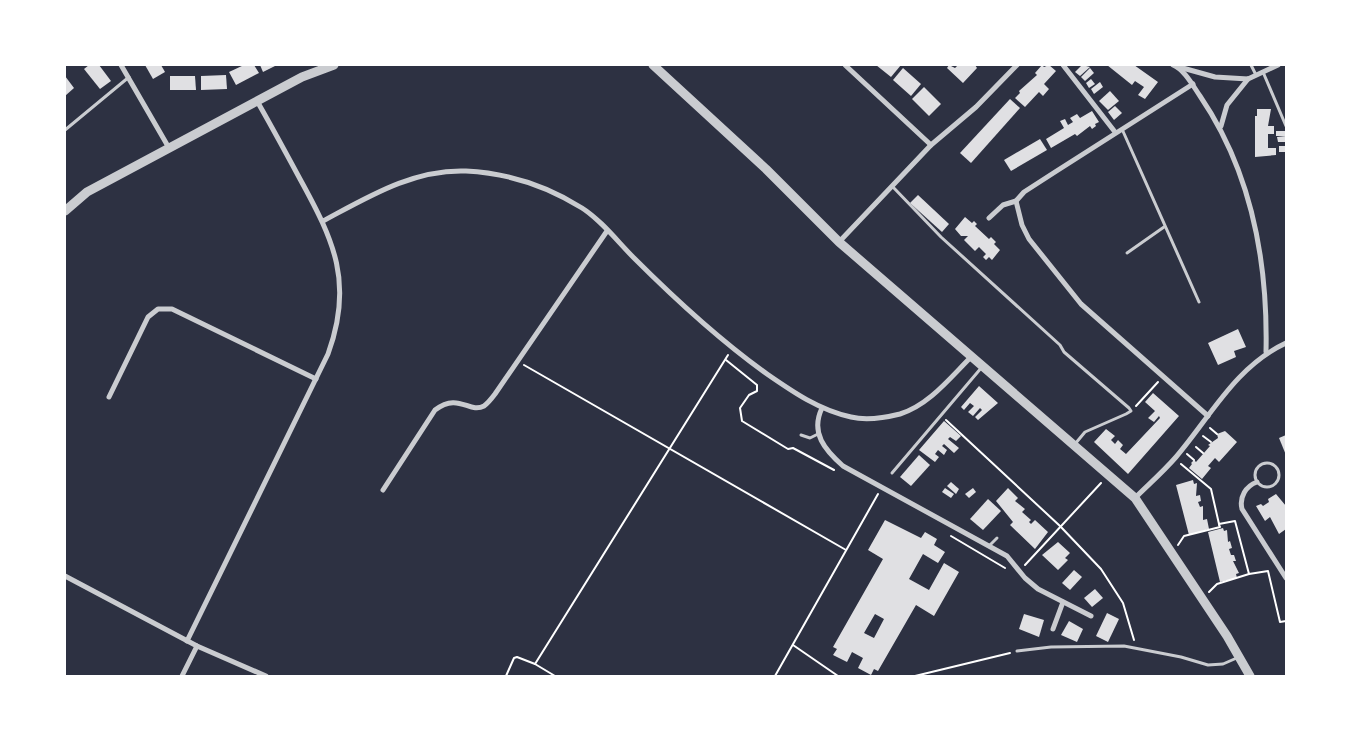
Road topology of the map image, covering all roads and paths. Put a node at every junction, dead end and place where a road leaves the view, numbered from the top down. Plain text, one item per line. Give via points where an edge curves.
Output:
1 (121, 65) edge
2 (334, 65) edge
3 (653, 65) edge
4 (845, 65) edge
5 (1016, 65) edge
6 (1063, 65) edge
7 (1251, 65) edge
8 (1278, 65) edge
9 (1176, 66) edge
10 (1263, 72) junction
11 (1256, 75) junction
12 (129, 77) junction
13 (1248, 79) junction
14 (1193, 84) junction
15 (258, 101) junction
16 (1221, 126) junction
17 (1286, 126) edge
18 (1122, 128) junction
19 (65, 130) edge
20 (1115, 132) junction
21 (931, 145) junction
22 (168, 148) junction
23 (892, 186) junction
24 (1016, 201) junction
25 (65, 211) edge
26 (989, 218) dead end
27 (323, 221) junction
28 (1164, 228) junction
29 (606, 231) junction
30 (839, 242) junction
31 (1127, 253) dead end
32 (1199, 302) dead end
33 (1286, 343) edge
34 (730, 348) junction
35 (1266, 352) junction
36 (971, 357) junction
37 (518, 361) junction
38 (982, 367) junction
39 (1163, 376) junction
40 (316, 379) junction
41 (109, 398) dead end
42 (822, 408) junction
43 (1131, 411) junction
44 (940, 415) junction
45 (1208, 416) junction
46 (818, 434) junction
47 (801, 435) dead end
48 (1074, 447) junction
49 (670, 448) junction
50 (1175, 458) junction
51 (892, 473) dead end
52 (1107, 476) junction
53 (1257, 482) junction
54 (882, 488) junction
55 (383, 490) dead end
56 (1135, 498) junction
57 (1219, 524) junction
58 (1062, 527) junction
59 (997, 538) dead end
60 (988, 546) junction
61 (846, 550) junction
62 (1171, 555) junction
63 (1020, 571) junction
64 (1249, 574) junction
65 (65, 576) edge
66 (1286, 578) edge
67 (1202, 599) junction
68 (1063, 602) junction
69 (1091, 616) dead end
70 (1286, 621) edge
71 (1053, 629) dead end
72 (188, 641) junction
73 (793, 645) junction
74 (197, 646) junction
75 (1136, 648) junction
76 (1017, 651) joint
77 (1239, 657) junction
78 (535, 664) junction
79 (251, 669) junction
80 (926, 674) edge
81 (182, 676) edge
82 (248, 676) edge
83 (266, 676) edge
84 (506, 676) edge
85 (555, 676) edge
86 (774, 676) edge
87 (838, 676) edge
88 (915, 676) edge
89 (1250, 676) edge

1 - 12 street
2 - 15 street
3 - 30 street via 766,169
4 - 21 street
5 - 21 street via 976,107
6 - 20 street
7 - 11 lane
8 - 10 street
9 - 13 street via 1215,77
9 - 14 street
10 - 11 street
10 - 17 lane
11 - 13 street
12 - 19 lane
12 - 22 street
13 - 16 street via 1227,105
14 - 16 street
14 - 18 street
15 - 22 street
15 - 27 street
16 - 35 street via 1253,213 1264,271
18 - 20 street
18 - 28 lane
20 - 24 street via 1024,192
21 - 23 street
22 - 25 street via 87,192
23 - 30 street
23 - 43 lane via 941,237
24 - 26 street via 1003,205
24 - 39 street via 1028,239 1081,304
27 - 29 street via 380,190 402,182 465,171 532,183 584,209
27 - 40 street via 333,245 341,298 336,331
28 - 31 lane
28 - 32 lane
29 - 34 street
29 - 37 street
30 - 36 street
33 - 35 street
34 - 42 street via 800,397
34 - 49 path via 726,360
35 - 45 street via 1236,379
36 - 38 street
36 - 42 street via 929,398 901,414 869,419
37 - 49 path
37 - 55 street via 485,405 474,407 457,401 444,403 435,410
38 - 44 lane
38 - 48 street
39 - 43 path
39 - 45 street
40 - 41 street via 172,309 158,309 148,317
40 - 72 street
42 - 46 street
43 - 48 lane via 1085,432
44 - 51 lane
44 - 58 path
45 - 50 street
46 - 47 lane via 810,438
46 - 54 street via 828,453 843,466
48 - 52 street
49 - 61 path
49 - 78 path
50 - 56 street
50 - 57 path via 1210,489
52 - 56 street
52 - 58 path
53 - 53 lane via 1255,473 1259,465 1266,462 1278,468 1280,477 1273,486
53 - 66 street via 1244,491 1241,506
54 - 60 street
54 - 61 path
56 - 62 street
57 - 62 path via 1220,527 1184,536
57 - 64 path via 1235,521
58 - 63 path
58 - 75 path via 1101,569 1123,603
59 - 60 lane
60 - 63 street via 1007,556
61 - 73 path
62 - 67 street
63 - 68 street via 1038,589
64 - 67 path via 1217,584
64 - 70 path via 1268,570 1280,622
65 - 72 street
67 - 77 street
68 - 69 street
68 - 71 street
72 - 74 street
73 - 86 path
73 - 87 path
74 - 79 street
74 - 81 street
75 - 76 lane via 1051,647
75 - 77 lane via 1208,665 1223,664
76 - 80 path
77 - 89 street
78 - 84 path via 514,658
78 - 85 path
79 - 82 lane
79 - 83 street
80 - 88 path

